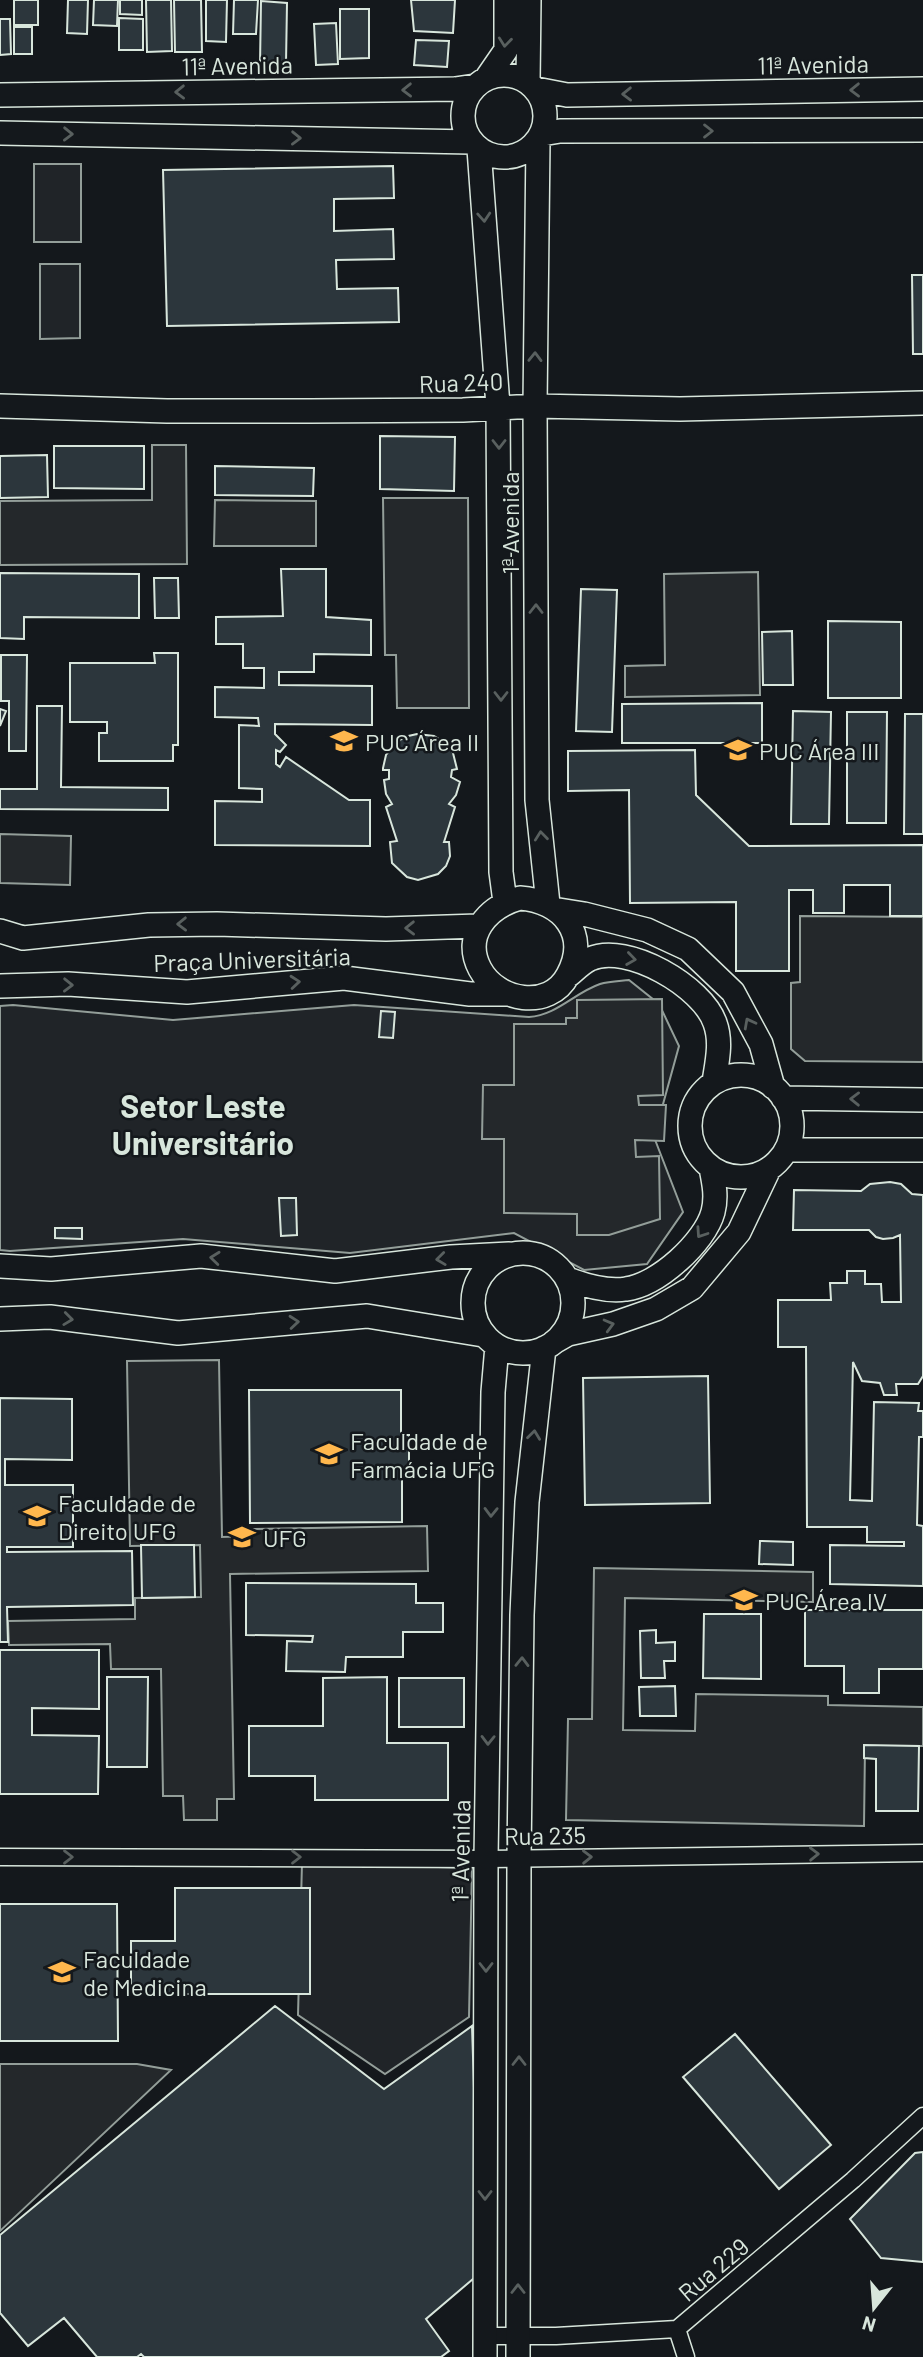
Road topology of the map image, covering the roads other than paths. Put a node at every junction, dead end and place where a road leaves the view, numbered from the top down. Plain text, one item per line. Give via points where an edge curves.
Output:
1 (506, 0) edge
2 (529, 0) edge
3 (481, 82) junction
4 (532, 85) junction
5 (923, 89) edge
6 (0, 94) edge
7 (923, 130) edge
8 (0, 133) edge
9 (540, 137) junction
10 (475, 145) junction
11 (923, 403) edge
12 (0, 405) edge
13 (498, 406) junction
14 (535, 406) junction
15 (538, 779) junction
16 (501, 780) junction
17 (505, 902) junction
18 (554, 907) junction
19 (478, 926) junction
20 (0, 932) edge
21 (569, 975) junction
22 (0, 986) edge
23 (506, 995) junction
24 (714, 1082) junction
25 (778, 1092) junction
26 (923, 1100) edge
27 (787, 1150) junction
28 (923, 1150) edge
29 (711, 1168) junction
30 (769, 1169) junction
31 (509, 1254) junction
32 (0, 1266) edge
33 (568, 1279) junction
34 (0, 1319) edge
35 (490, 1340) junction
36 (545, 1348) junction
37 (923, 1853) edge
38 (0, 1857) edge
39 (519, 1858) junction
40 (486, 1859) junction
41 (923, 2116) edge
42 (677, 2329) junction
43 (518, 2346) edge
44 (485, 2347) edge
45 (686, 2357) edge

1 -> 3 main road via 506,50
2 - 4 main road
3 - 4 main road via 507,75
3 -> 6 main road, 11ª Avenida via 455,89
3 - 10 main road via 468,95 463,116
5 -> 4 main road, 11ª Avenida via 567,95
4 - 9 main road via 545,109
9 -> 7 main road via 560,131
8 -> 10 main road
9 - 10 main road via 516,156 502,157
14 -> 9 main road, 1ª Avenida
10 -> 13 main road, 1ª Avenida
11 - 14 main road, Rua 240 via 680,409
12 - 13 main road, Rua 240 via 167,411
13 - 14 main road, Rua 240
13 -> 16 main road, 1ª Avenida
15 -> 14 main road, 1ª Avenida
15 - 16 main road
18 -> 15 main road, 1ª Avenida via 537,800
16 - 17 main road, 1ª Avenida
17 - 18 main road via 535,899
17 - 19 main road
18 - 21 main road via 574,934 576,952
25 -> 18 main road via 761,1044 733,992 688,949 647,930
19 -> 20 main road, Praça Universitária via 149,925 23,938
19 - 23 main road via 478,965 485,978
21 - 23 main road via 543,995
21 -> 24 main road via 591,958 614,956 643,961 681,983 703,1001 715,1023 719,1046
22 -> 23 main road, Praça Universitária via 68,984 187,992 344,978
24 - 25 main road via 745,1075
24 - 29 main road via 692,1107 689,1124 698,1156
26 -> 25 main road
25 - 27 main road via 791,1116
27 - 28 main road
27 - 30 main road
29 - 30 main road via 740,1178
29 -> 33 main road via 714,1210 682,1260 645,1284 627,1289 588,1287
36 -> 30 main road via 568,1334 656,1309 692,1288 739,1232
31 -> 32 main road via 335,1271 201,1256 51,1269
31 - 33 main road via 543,1256
31 - 35 main road via 488,1266 474,1287 475,1320
33 - 36 main road via 573,1310 559,1338
34 -> 35 main road via 50,1317 178,1333 367,1316
35 - 36 main road via 513,1352
35 -> 40 main road, 1ª Avenida
39 -> 36 main road via 527,1502
39 -> 37 street, Rua 235
38 -> 40 street, Rua 235
39 - 40 street, Rua 235
43 -> 39 main road
40 -> 44 main road, 1ª Avenida
41 - 42 street, Rua 229
42 - 43 street, Rua 229 via 556,2336
42 - 45 street
43 - 44 street, Rua 229

